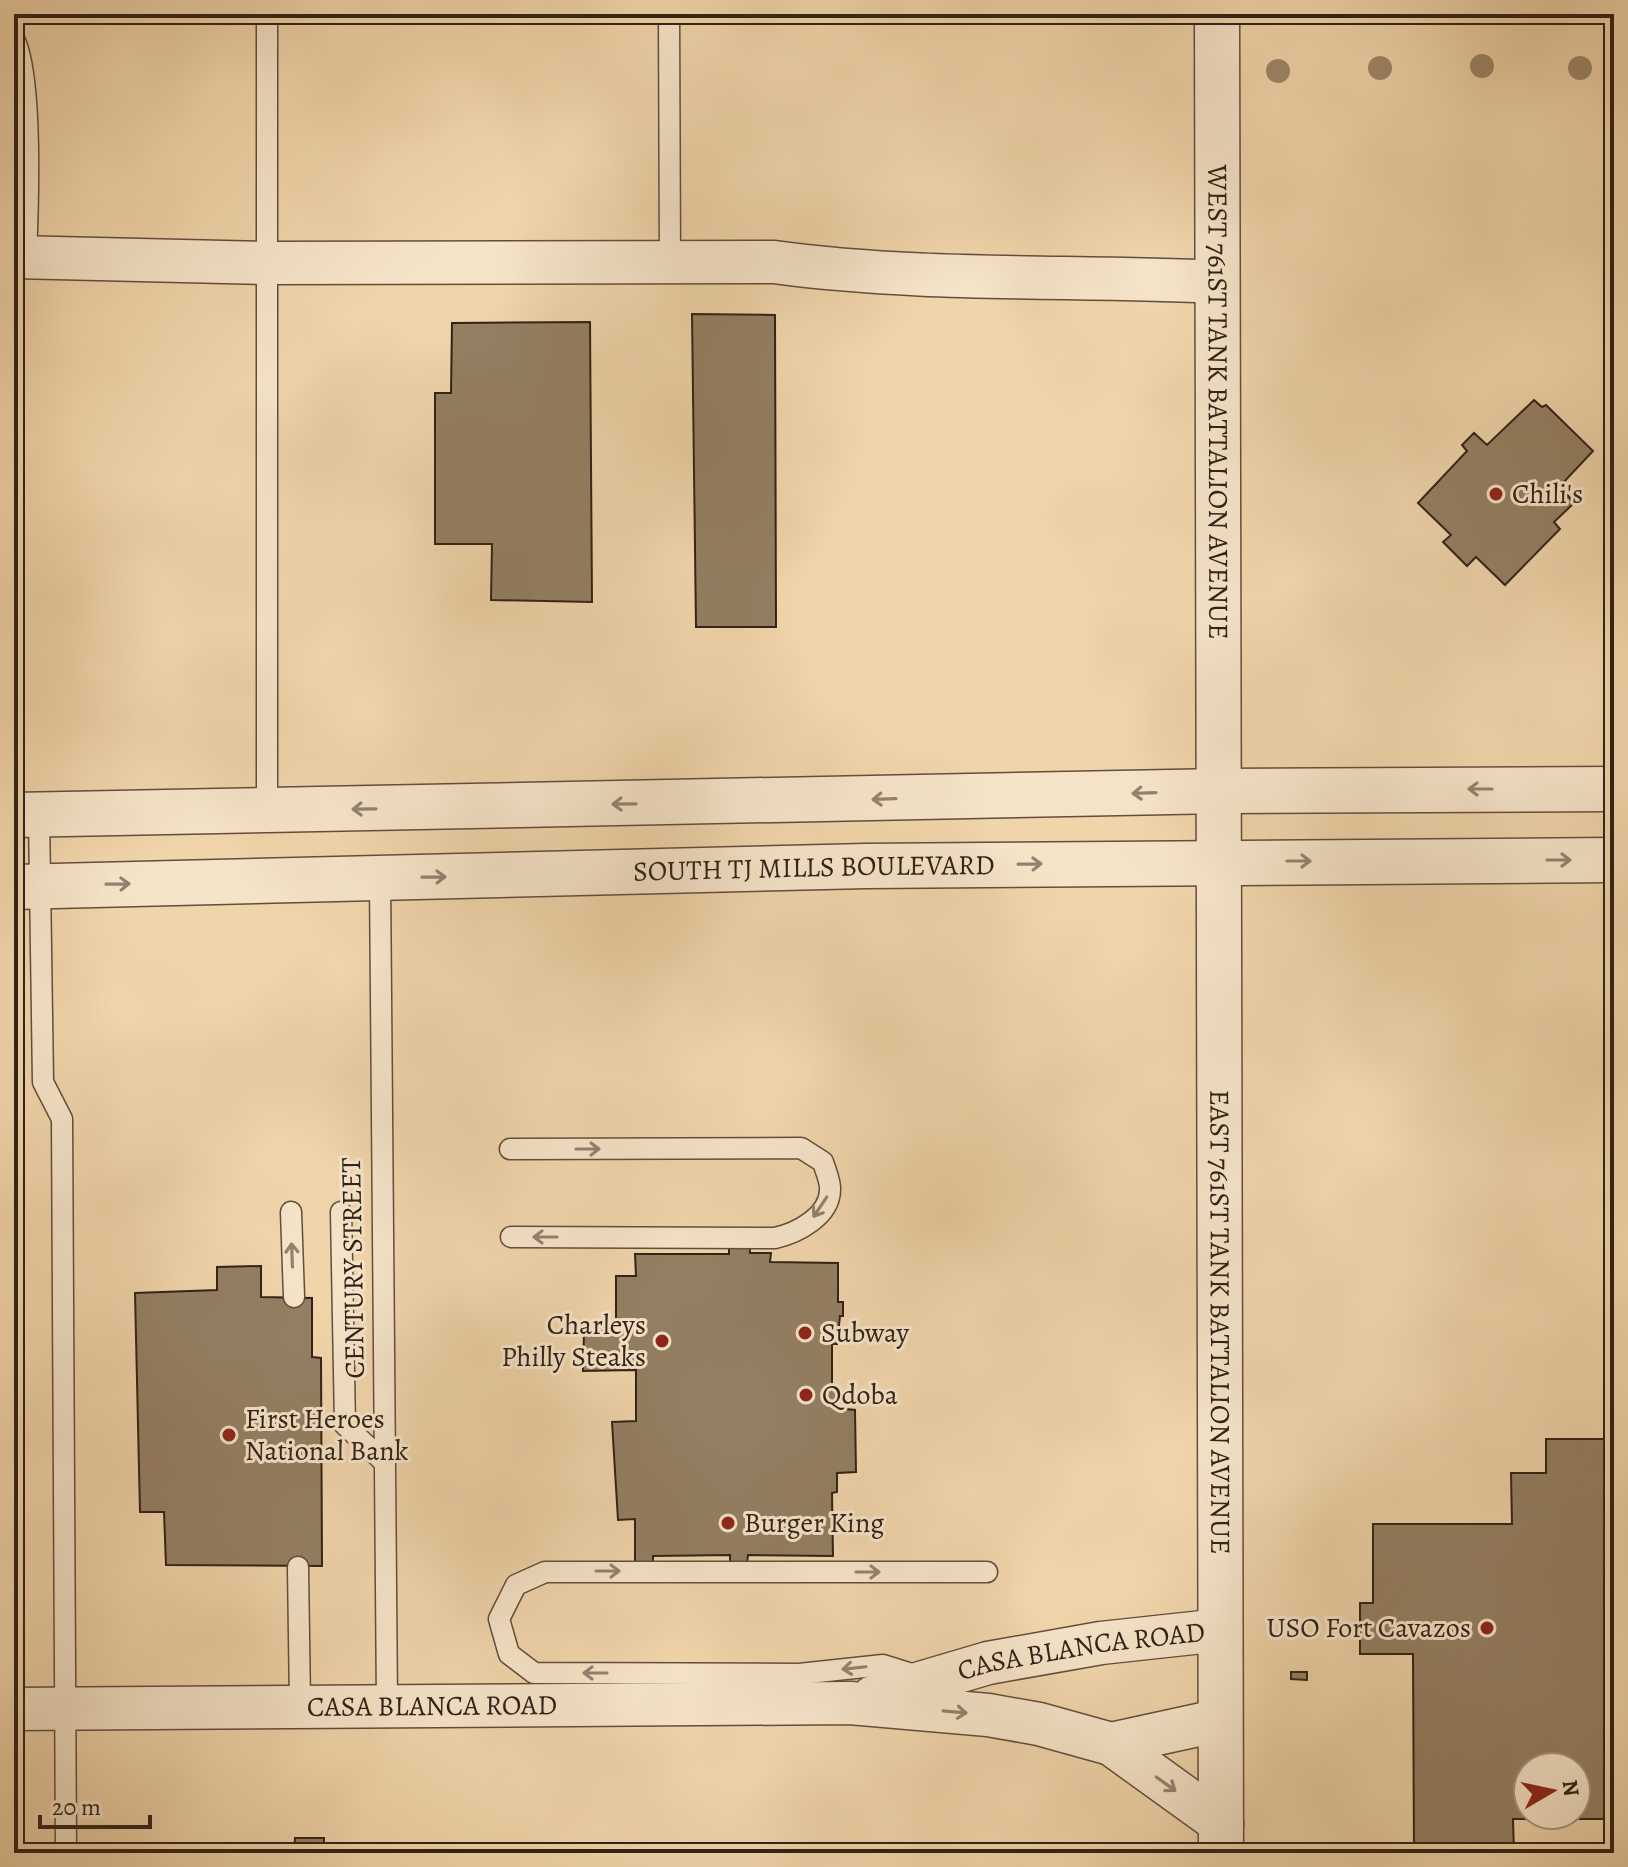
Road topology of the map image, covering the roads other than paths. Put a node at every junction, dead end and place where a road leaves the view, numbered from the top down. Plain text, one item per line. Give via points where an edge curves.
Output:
1 (267, 14) edge
2 (669, 14) edge
3 (1217, 14) edge
4 (14, 39) edge
5 (20, 257) edge
6 (266, 263) junction
7 (670, 264) junction
8 (1217, 282) junction
9 (1614, 789) edge
10 (1222, 791) junction
11 (267, 811) junction
12 (27, 815) edge
13 (1614, 860) edge
14 (1221, 861) junction
15 (380, 878) junction
16 (27, 887) edge
17 (510, 1149) dead end
18 (291, 1212) dead end
19 (341, 1212) dead end
20 (511, 1237) dead end
21 (294, 1297) dead end
22 (384, 1462) junction
23 (298, 1567) dead end
24 (987, 1572) dead end
25 (1221, 1630) junction
26 (930, 1680) junction
27 (850, 1703) junction
28 (387, 1704) junction
29 (300, 1705) junction
30 (63, 1708) junction
31 (14, 1709) edge
32 (1221, 1720) junction
33 (1111, 1744) junction
34 (1221, 1838) edge
35 (66, 1853) edge

1 - 6 lane
2 - 7 lane
3 - 8 street, WEST 761ST TANK BATTALION AVENUE
4 - 5 lane via 29,180
5 - 6 street
6 - 7 street
6 - 11 lane
7 - 8 street via 774,262 856,274
8 - 10 street, WEST 761ST TANK BATTALION AVENUE
9 -> 10 street
10 -> 11 street
10 - 14 street, EAST 761ST TANK BATTALION AVENUE
11 - 12 street
12 - 16 lane
14 -> 13 street, SOUTH TJ MILLS BOULEVARD
15 -> 14 street, SOUTH TJ MILLS BOULEVARD
14 - 25 street, EAST 761ST TANK BATTALION AVENUE
16 -> 15 street, SOUTH TJ MILLS BOULEVARD
15 - 22 lane, CENTURY STREET
16 - 30 lane via 43,1082 62,1119
17 -> 20 lane via 801,1148 823,1162 830,1189 822,1209 798,1232 775,1238
21 -> 18 lane
19 - 22 lane via 345,1425
22 - 28 lane, CENTURY STREET
23 - 29 lane
26 -> 24 lane via 883,1665 799,1674 534,1673 509,1654 499,1619 516,1585 545,1572
25 - 26 street, CASA BLANCA ROAD via 1087,1645
25 - 32 street, EAST 761ST TANK BATTALION AVENUE
26 - 27 street, CASA BLANCA ROAD
27 - 28 street, CASA BLANCA ROAD
27 -> 33 street, CASA BLANCA ROAD via 988,1715
28 - 29 street, CASA BLANCA ROAD
29 - 30 street, CASA BLANCA ROAD
30 - 31 street, CASA BLANCA ROAD
30 - 35 lane
32 - 33 street, CASA BLANCA ROAD
32 - 34 street, EAST 761ST TANK BATTALION AVENUE
33 -> 34 street, CASA BLANCA ROAD

